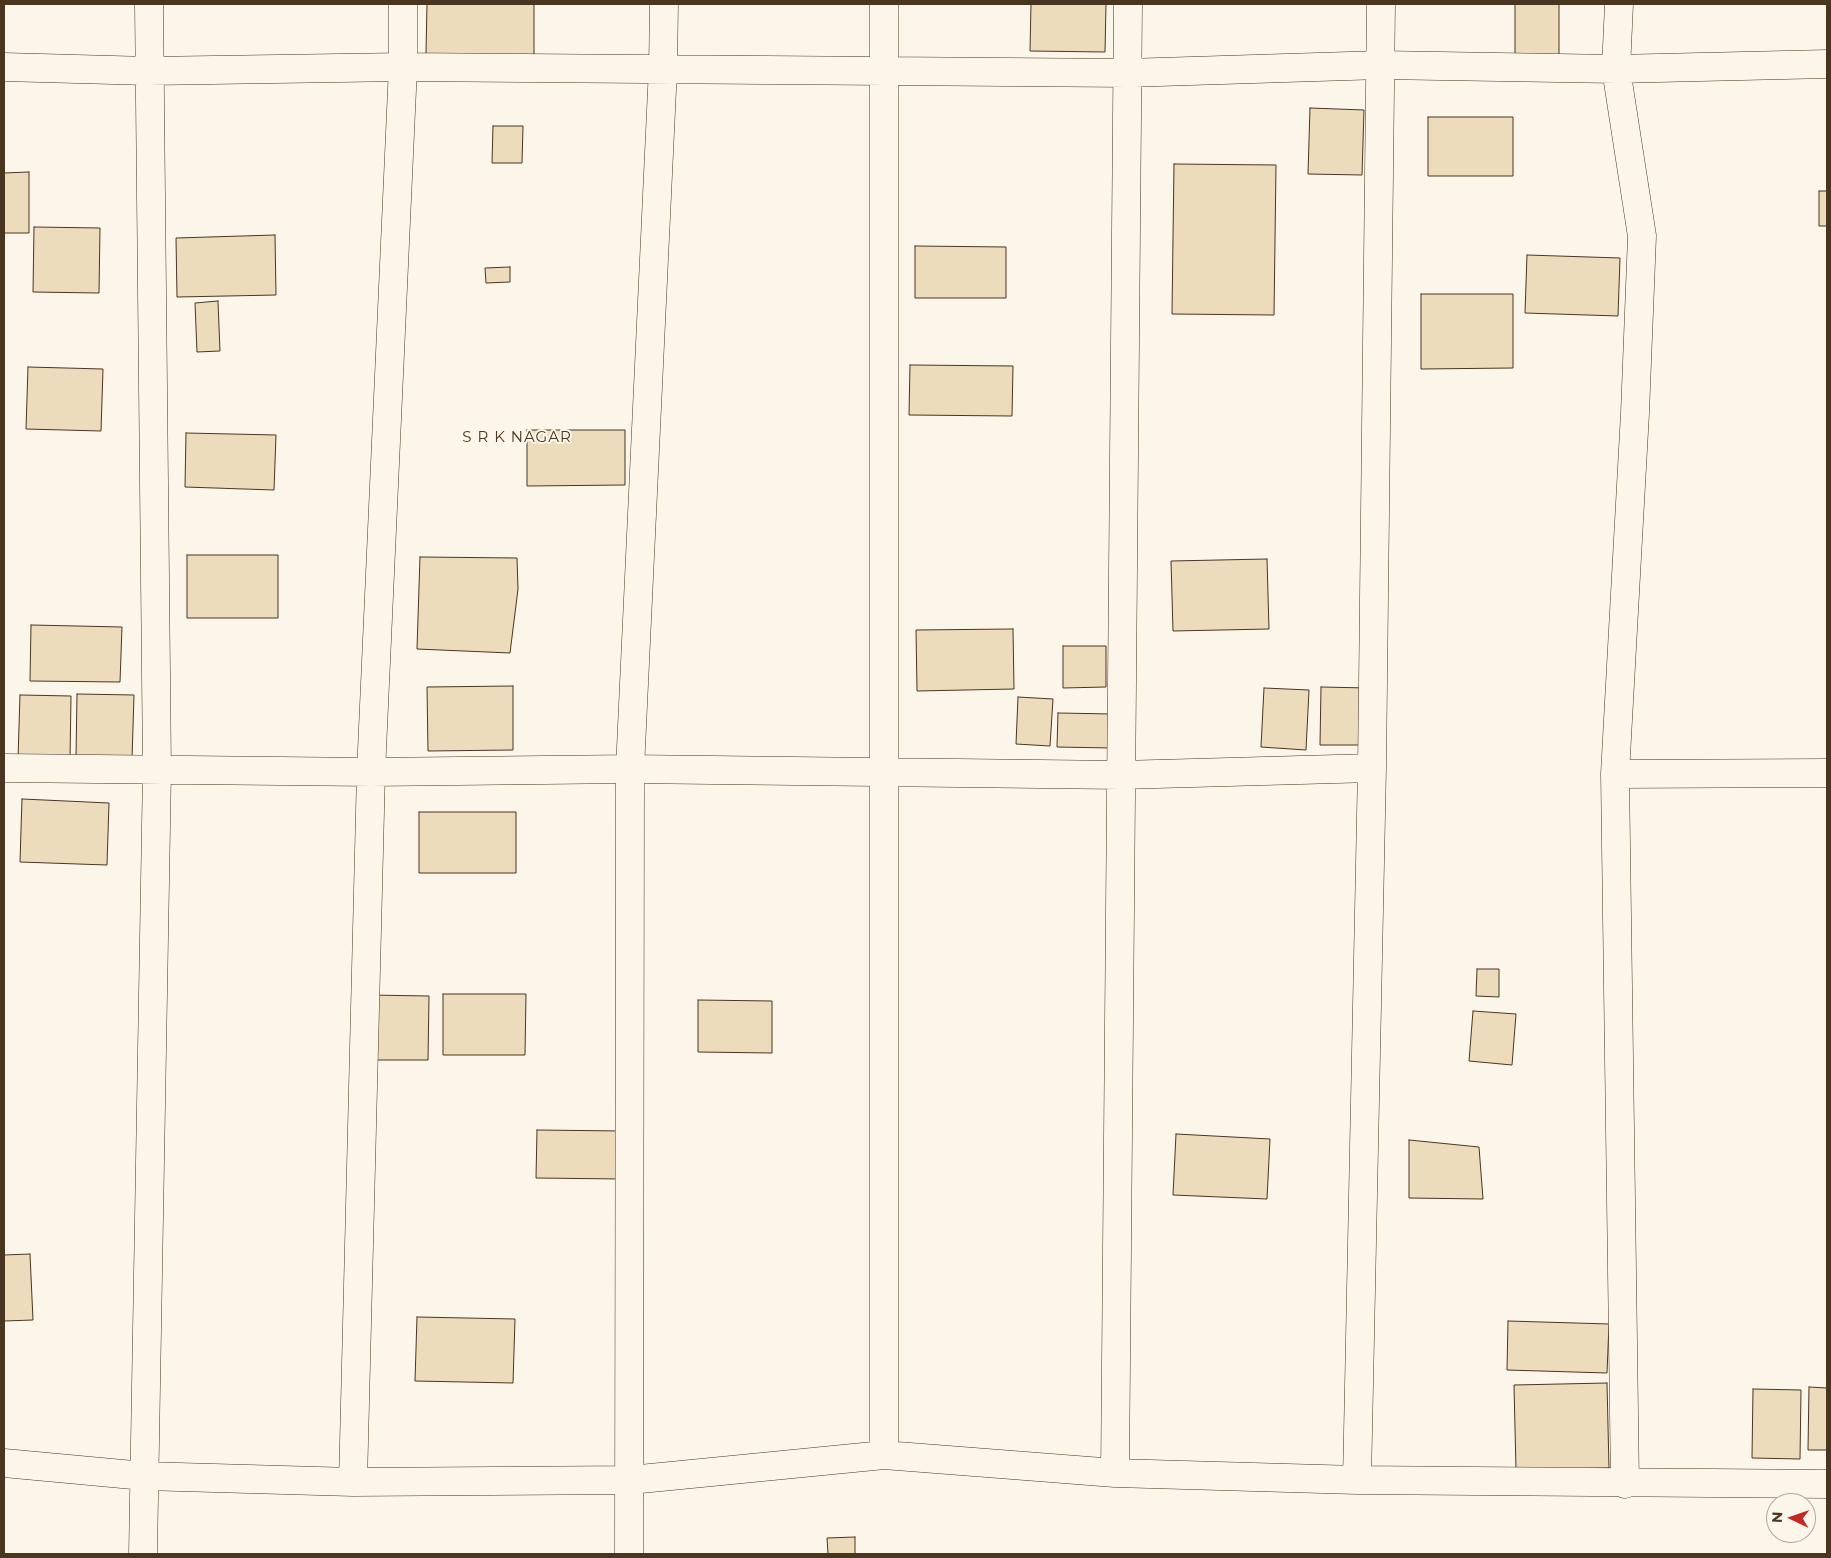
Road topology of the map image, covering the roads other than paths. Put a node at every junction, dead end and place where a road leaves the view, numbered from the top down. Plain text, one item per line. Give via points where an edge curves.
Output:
1 (149, 4) edge
2 (403, 4) edge
3 (664, 4) edge
4 (884, 4) edge
5 (1128, 4) edge
6 (1381, 4) edge
7 (1619, 4) edge
8 (1827, 64) edge
9 (1380, 65) junction
10 (4, 67) edge
11 (403, 67) junction
12 (663, 68) junction
13 (1616, 69) junction
14 (149, 71) junction
15 (883, 71) junction
16 (1127, 73) junction
17 (4, 768) edge
18 (1372, 768) junction
19 (630, 769) junction
20 (157, 770) junction
21 (371, 772) junction
22 (885, 772) junction
23 (1827, 773) edge
24 (1615, 774) junction
25 (1121, 775) junction
26 (884, 1455) junction
27 (4, 1463) edge
28 (1115, 1473) junction
29 (144, 1476) junction
30 (630, 1480) junction
31 (1357, 1480) junction
32 (353, 1482) junction
33 (1625, 1484) junction
34 (1827, 1484) edge
35 (143, 1554) edge
36 (629, 1554) edge

1 - 14 street
2 - 11 street
3 - 12 street
4 - 15 street
5 - 16 street
6 - 9 street
7 - 13 street
8 - 13 street
9 - 13 street
9 - 16 street
9 - 18 street
10 - 14 street
11 - 12 street
11 - 14 street
11 - 21 street
12 - 15 street
12 - 19 street
13 - 24 street via 1642,236
14 - 20 street
15 - 16 street
15 - 22 street
16 - 25 street
17 - 20 street
18 - 25 street
18 - 31 street
19 - 21 street
19 - 22 street
19 - 30 street
20 - 21 street
20 - 29 street
21 - 32 street
22 - 25 street
22 - 26 street
23 - 24 street
24 - 33 street
25 - 28 street
26 - 28 street
26 - 30 street
27 - 29 street
28 - 31 street
29 - 32 street
29 - 35 street
30 - 32 street
30 - 36 street
31 - 33 street
33 - 34 street

